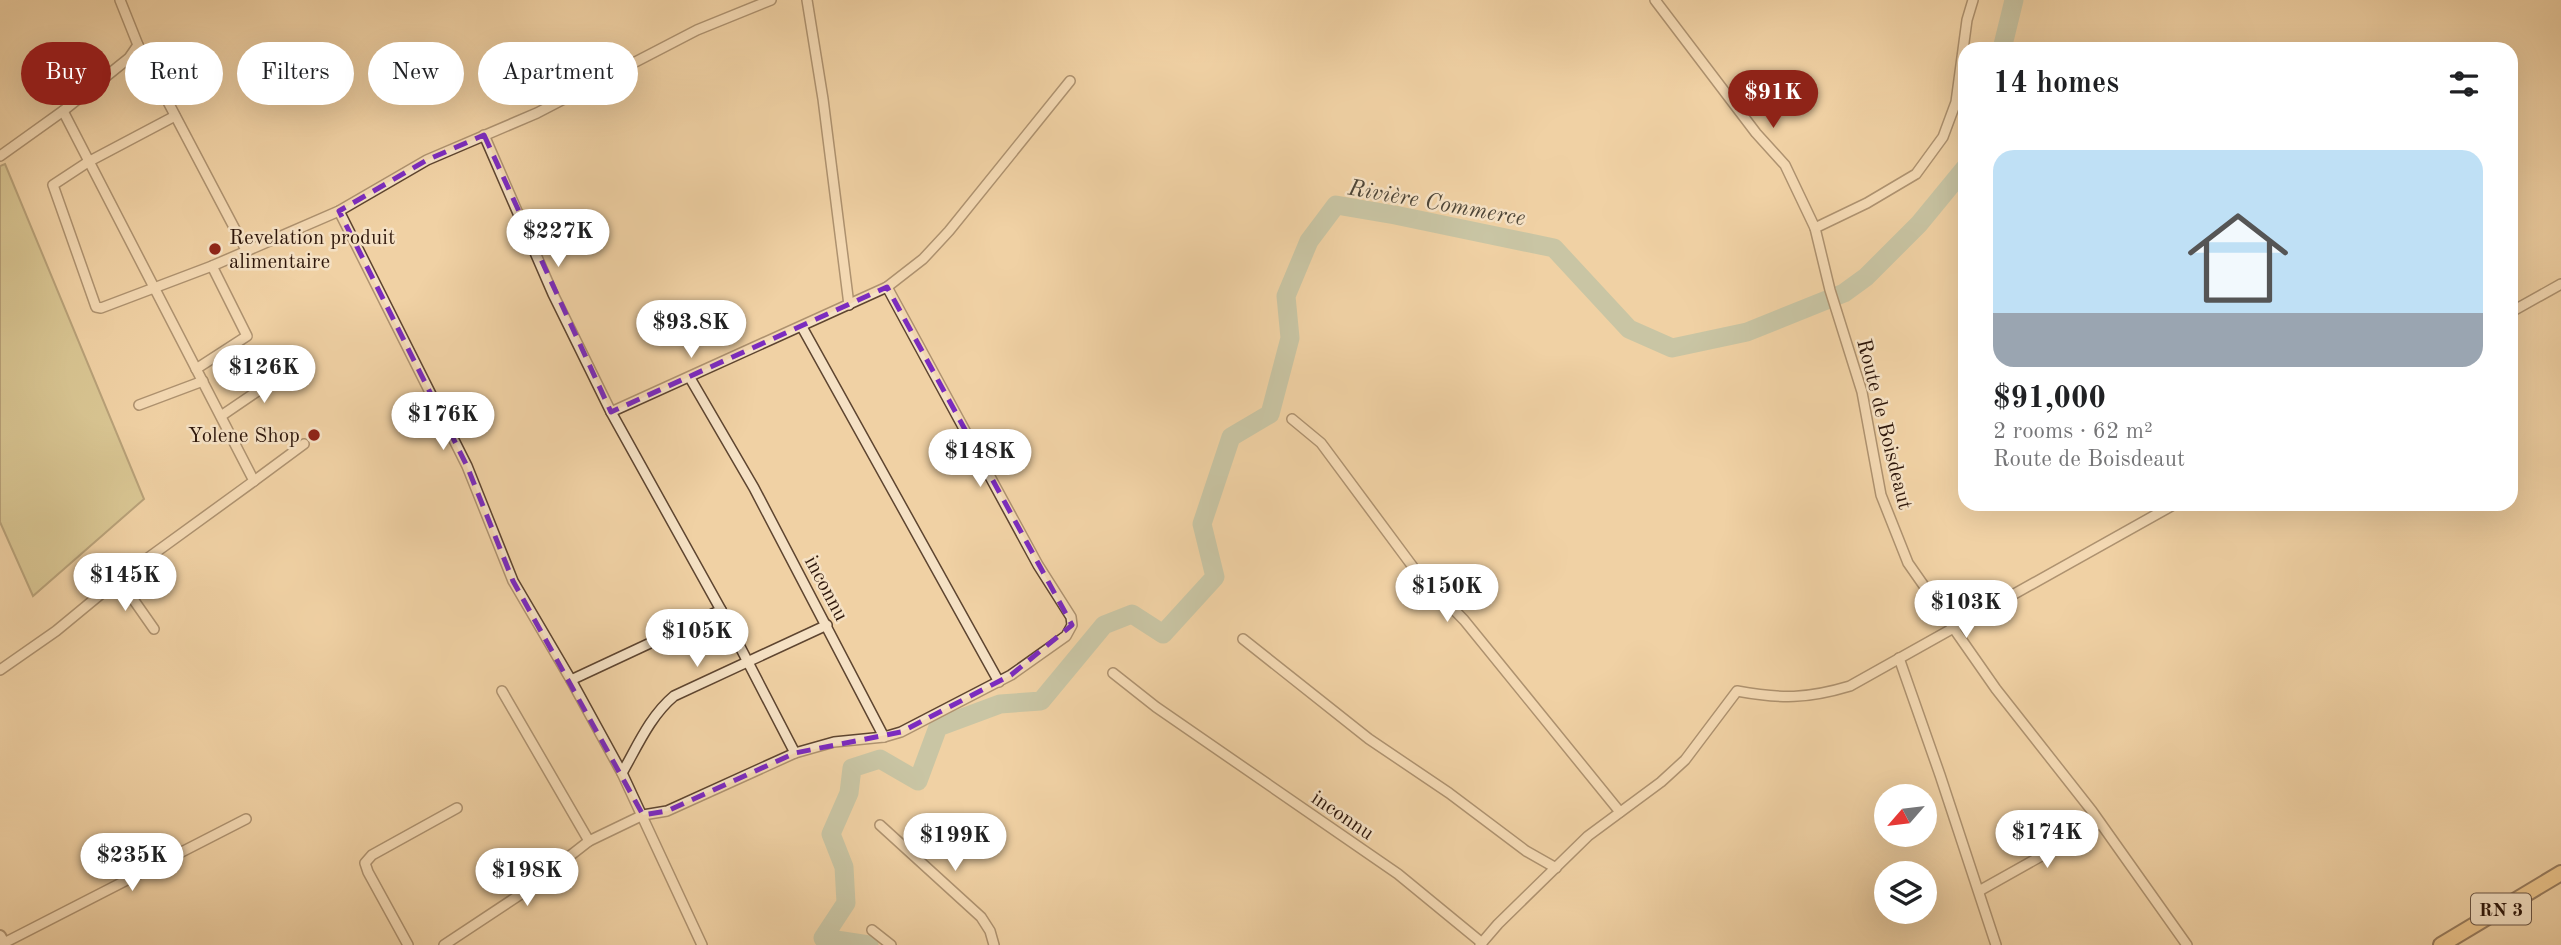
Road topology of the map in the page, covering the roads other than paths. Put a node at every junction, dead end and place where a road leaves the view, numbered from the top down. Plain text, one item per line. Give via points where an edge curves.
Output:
1 (120, 0) edge
2 (771, 0) edge
3 (807, 0) edge
4 (1655, 0) edge
5 (1973, 0) edge
6 (137, 42) edge
7 (1964, 42) edge
8 (125, 61) edge
9 (1070, 81) dead end
10 (1958, 87) edge
11 (169, 105) edge
12 (62, 111) junction
13 (175, 116) junction
14 (484, 135) junction
15 (0, 156) edge
16 (88, 162) junction
17 (339, 211) junction
18 (1815, 228) junction
19 (247, 252) junction
20 (212, 266) junction
21 (2561, 284) edge
22 (154, 288) junction
23 (887, 288) junction
24 (849, 305) junction
25 (2518, 308) edge
26 (802, 327) junction
27 (196, 369) junction
28 (290, 369) dead end
29 (690, 378) junction
30 (203, 381) junction
31 (139, 405) dead end
32 (611, 412) junction
33 (221, 416) junction
34 (1292, 419) dead end
35 (304, 444) dead end
36 (254, 481) junction
37 (2163, 511) edge
38 (119, 579) junction
39 (721, 610) junction
40 (827, 625) junction
41 (154, 629) dead end
42 (1954, 629) junction
43 (1242, 639) dead end
44 (1899, 659) junction
45 (748, 661) junction
46 (0, 670) edge
47 (1113, 673) dead end
48 (571, 680) junction
49 (999, 682) junction
50 (502, 691) dead end
51 (884, 737) junction
52 (794, 753) junction
53 (622, 774) junction
54 (457, 808) dead end
55 (1620, 812) junction
56 (643, 815) junction
57 (246, 819) dead end
58 (2100, 823) junction
59 (880, 825) dead end
60 (589, 841) junction
61 (1556, 868) junction
62 (2559, 877) edge
63 (1979, 891) junction
64 (872, 930) dead end
65 (3, 941) edge
66 (700, 941) edge
67 (1481, 944) edge
68 (408, 945) edge
69 (444, 945) edge
70 (690, 945) edge
71 (891, 945) edge
72 (994, 945) edge
73 (1996, 945) edge
74 (2187, 945) edge
75 (2441, 945) edge

1 - 6 street
2 - 14 street via 697,30 537,113
3 - 24 street
4 - 18 street, Route de Boisdeaut via 1785,165
5 - 7 street
8 - 12 street
9 - 23 street via 950,230
10 - 18 street via 1943,137 1916,174
11 - 13 street
12 - 15 street
12 - 16 street
13 - 16 street
13 - 19 street
14 - 17 street via 427,160
14 - 32 street via 553,294
16 - 22 street
16 - 22 street via 53,185 96,307
17 - 19 street
17 - 48 street via 467,466 513,581
18 - 42 street, Route de Boisdeaut via 1862,393 1881,495 1908,563
19 - 20 street
20 - 22 street
20 - 27 street via 247,336
21 - 25 street
22 - 27 street
23 - 24 street
23 - 49 street via 1071,617 1066,636
24 - 26 street
26 - 29 street
26 - 49 street
27 - 30 street
28 - 33 street
29 - 32 street
29 - 40 street, inconnu
30 - 31 street
30 - 33 street
32 - 39 street
33 - 36 street
34 - 55 street via 1321,443 1416,571 1464,620
35 - 36 street
36 - 38 street
37 - 42 street
38 - 41 street
38 - 46 street
39 - 45 street
39 - 48 street
40 - 45 street
40 - 51 street, inconnu
42 - 44 street
42 - 58 street, Route de Boisdeaut
43 - 61 street via 1369,739 1525,851
44 - 55 street via 1850,686 1818,696 1772,698 1737,691 1685,760
44 - 63 street
45 - 52 street
45 - 53 street via 665,704
47 - 67 street, inconnu via 1398,874
48 - 53 street
49 - 51 street
50 - 60 street
51 - 52 street via 834,742
52 - 56 street via 667,811
53 - 56 street
54 - 68 street via 365,863
55 - 61 street
56 - 60 street
56 - 66 street
57 - 65 street
58 - 63 street
58 - 74 street, Route de Boisdeaut
59 - 72 street via 981,917
60 - 69 street
61 - 67 street
62 - 75 main road, RN 3
63 - 73 street
64 - 71 street
66 - 70 street

